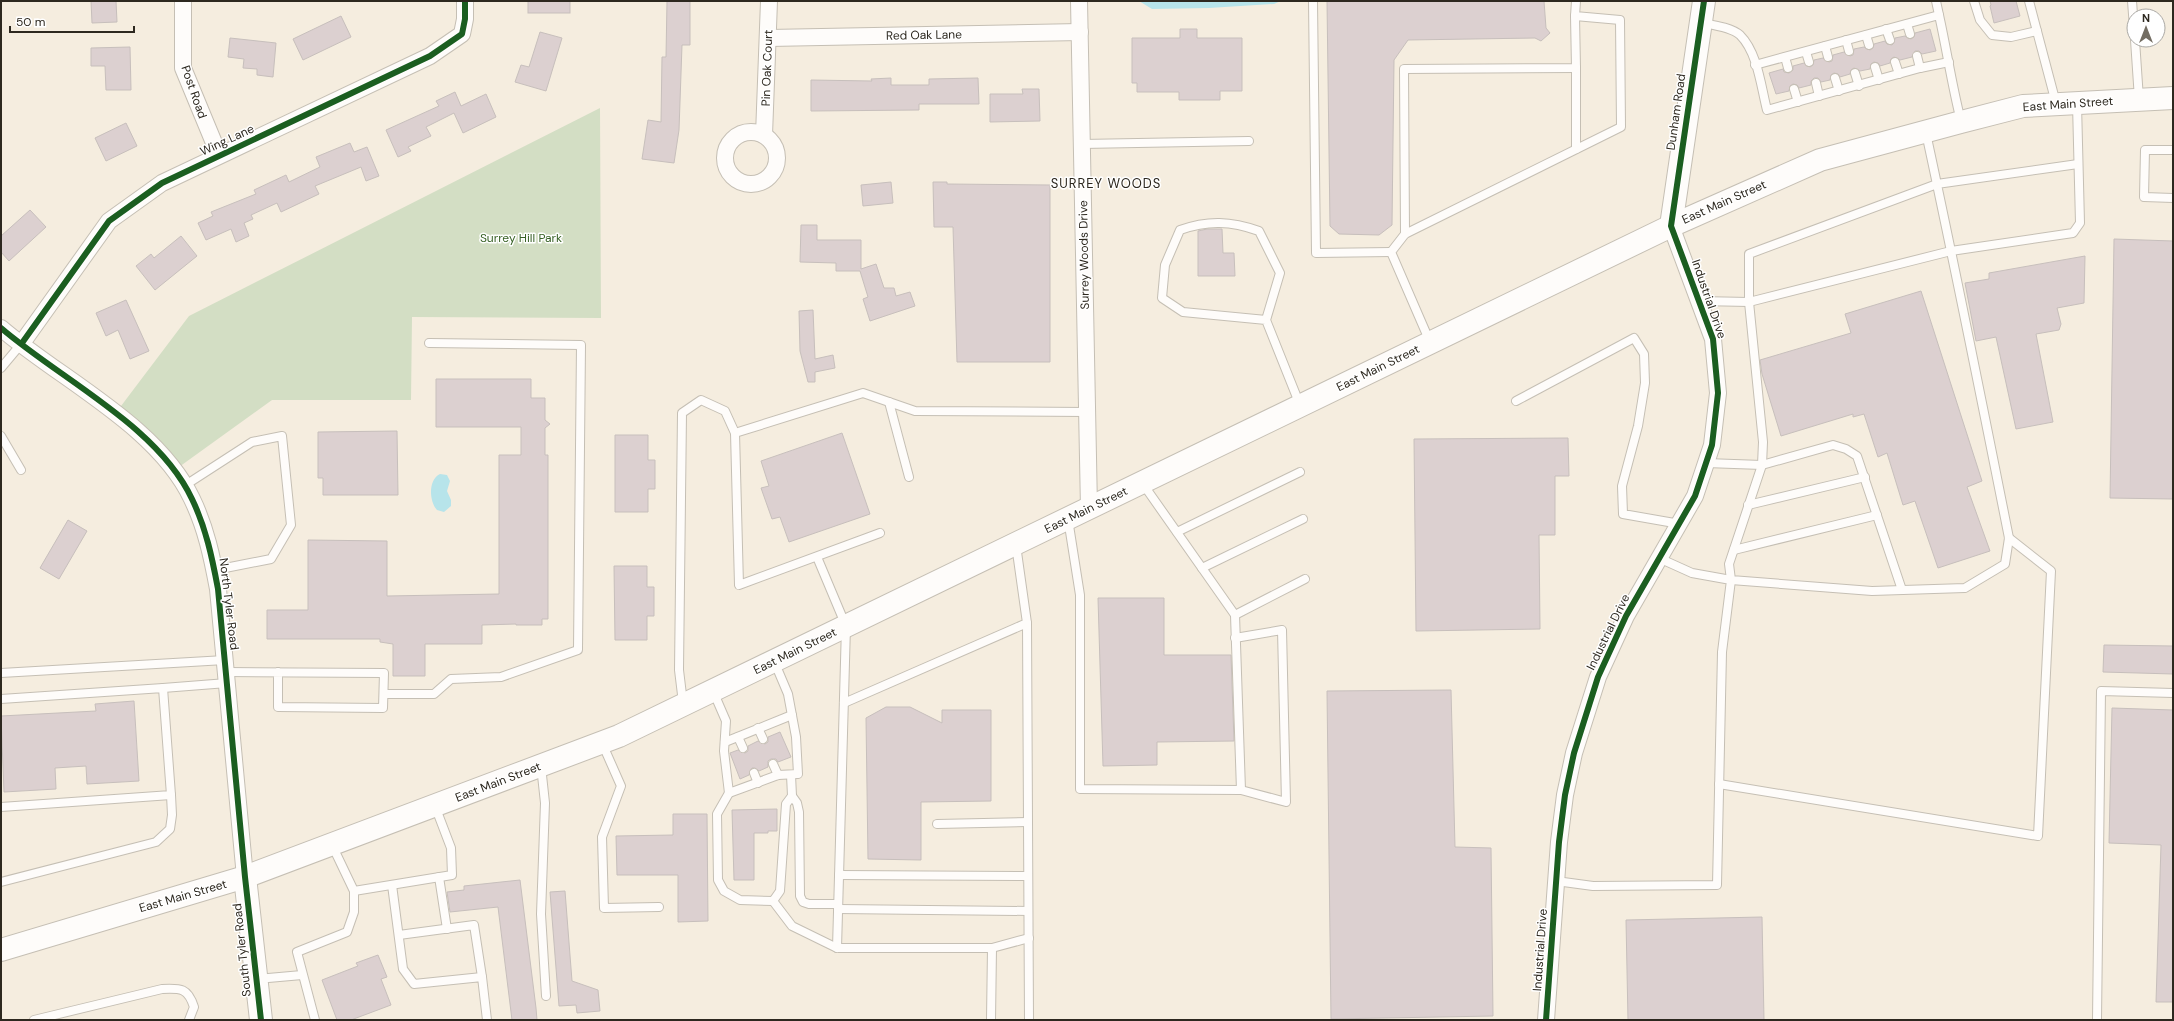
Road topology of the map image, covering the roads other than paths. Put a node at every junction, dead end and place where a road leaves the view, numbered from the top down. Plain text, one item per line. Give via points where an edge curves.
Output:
1 (183, 1) edge
2 (466, 1) edge
3 (769, 1) edge
4 (1080, 1) edge
5 (1313, 1) edge
6 (1576, 1) edge
7 (1704, 1) edge
8 (1936, 1) edge
9 (1974, 1) edge
10 (1980, 1) edge
11 (2029, 1) edge
12 (1939, 15) junction
13 (1575, 16) junction
14 (1980, 20) junction
15 (1700, 22) junction
16 (1907, 24) junction
17 (1886, 29) junction
18 (2037, 31) junction
19 (1080, 32) junction
20 (1910, 34) dead end
21 (1866, 35) junction
22 (769, 38) junction
23 (1846, 40) junction
24 (1890, 40) dead end
25 (1869, 45) dead end
26 (1825, 46) junction
27 (2136, 48) edge
28 (1849, 51) dead end
29 (1806, 52) junction
30 (1917, 56) dead end
31 (1785, 57) junction
32 (1828, 57) dead end
33 (1809, 62) dead end
34 (1895, 62) dead end
35 (1949, 62) junction
36 (1755, 64) junction
37 (1875, 67) dead end
38 (1576, 68) junction
39 (1788, 68) dead end
40 (1920, 68) junction
41 (1855, 73) dead end
42 (1899, 74) junction
43 (1835, 78) dead end
44 (1879, 80) junction
45 (1816, 84) dead end
46 (1859, 86) junction
47 (1794, 89) dead end
48 (1839, 91) junction
49 (1819, 96) junction
50 (2173, 98) edge
51 (2139, 100) junction
52 (1798, 102) junction
53 (2067, 104) junction
54 (1961, 122) junction
55 (1926, 132) junction
56 (764, 135) dead end
57 (1249, 141) dead end
58 (1082, 144) junction
59 (1576, 149) junction
60 (2173, 150) edge
61 (219, 155) junction
62 (2078, 164) junction
63 (1937, 184) junction
64 (2173, 198) edge
65 (1671, 226) junction
66 (1405, 234) junction
67 (1952, 251) junction
68 (1391, 252) junction
69 (1699, 301) junction
70 (1749, 302) junction
71 (1266, 320) junction
72 (1, 328) edge
73 (1430, 342) junction
74 (22, 343) junction
75 (429, 343) dead end
76 (1, 368) edge
77 (1516, 401) dead end
78 (889, 402) junction
79 (1300, 406) junction
80 (1087, 412) junction
81 (735, 433) junction
82 (1, 436) edge
83 (4, 446) edge
84 (1706, 464) junction
85 (1762, 465) junction
86 (20, 470) dead end
87 (1300, 472) dead end
88 (909, 477) dead end
89 (1864, 477) junction
90 (1142, 483) junction
91 (184, 486) junction
92 (1748, 505) junction
93 (1089, 508) junction
94 (1877, 515) junction
95 (1068, 519) junction
96 (1303, 519) dead end
97 (1680, 524) junction
98 (1177, 532) junction
99 (880, 533) dead end
100 (2009, 538) junction
101 (1016, 544) junction
102 (1734, 550) junction
103 (817, 556) junction
104 (1661, 559) junction
105 (1202, 568) junction
106 (215, 570) junction
107 (1305, 579) dead end
108 (1731, 580) junction
109 (1902, 590) junction
110 (1235, 615) junction
111 (1027, 623) junction
112 (846, 626) junction
113 (1235, 638) junction
114 (774, 661) junction
115 (226, 672) junction
116 (278, 672) junction
117 (1, 673) edge
118 (164, 688) junction
119 (713, 690) junction
120 (2173, 693) edge
121 (384, 694) junction
122 (1, 699) edge
123 (844, 703) junction
124 (683, 705) junction
125 (792, 715) junction
126 (758, 728) junction
127 (738, 737) junction
128 (763, 739) dead end
129 (602, 742) junction
130 (725, 742) junction
131 (743, 748) dead end
132 (774, 764) dead end
133 (541, 766) junction
134 (754, 773) dead end
135 (791, 774) junction
136 (778, 775) junction
137 (758, 783) junction
138 (1719, 784) junction
139 (1241, 790) junction
140 (729, 793) junction
141 (171, 795) junction
142 (792, 796) junction
143 (435, 806) junction
144 (1, 807) edge
145 (1028, 822) junction
146 (937, 824) dead end
147 (332, 844) junction
148 (839, 875) junction
149 (1028, 876) junction
150 (439, 877) junction
151 (245, 878) junction
152 (1556, 881) junction
153 (1, 882) edge
154 (392, 885) junction
155 (354, 892) junction
156 (773, 900) junction
157 (838, 906) junction
158 (659, 907) dead end
159 (1028, 911) junction
160 (447, 928) junction
161 (399, 935) junction
162 (1029, 938) junction
163 (837, 948) junction
164 (992, 948) junction
165 (1, 950) edge
166 (302, 975) junction
167 (482, 977) junction
168 (256, 979) junction
169 (546, 996) dead end
170 (34, 1020) edge
171 (189, 1020) edge
172 (261, 1020) edge
173 (315, 1020) edge
174 (487, 1020) edge
175 (991, 1020) edge
176 (1029, 1020) edge
177 (1546, 1020) edge
178 (2097, 1020) edge

1 - 61 street, Post Road via 183,68
2 - 61 street, Wing Lane via 466,19 462,34 430,56
3 - 22 street, Pin Oak Court
4 - 19 street, Surrey Woods Drive
5 - 68 lane via 1316,253
6 - 13 lane
7 - 15 main road, Dunham Road
8 - 12 lane
9 - 14 lane
10 - 14 lane
11 - 18 lane
12 - 16 lane
12 - 35 lane
13 - 38 lane
13 - 59 lane via 1620,20 1621,127
14 - 18 lane via 1992,35 2010,37
15 - 36 lane via 1739,34 1749,47
15 - 65 main road, Dunham Road
16 - 17 lane
16 - 20 lane
17 - 21 lane
17 - 24 lane
18 - 53 lane
19 - 22 street, Red Oak Lane
19 - 58 street, Surrey Woods Drive
21 - 23 lane
21 - 25 lane
22 - 56 street, Pin Oak Court
23 - 26 lane
23 - 28 lane
26 - 29 lane
26 - 32 lane
27 - 51 lane
29 - 31 lane
29 - 33 lane
30 - 40 lane
31 - 36 lane
31 - 39 lane
34 - 42 lane
35 - 40 lane
35 - 54 lane
36 - 52 lane via 1767,110
37 - 44 lane
38 - 59 lane
38 - 66 lane via 1404,70
40 - 42 lane
41 - 46 lane
42 - 44 lane
43 - 48 lane
44 - 46 lane
45 - 49 lane
46 - 48 lane
47 - 52 lane
48 - 49 lane
49 - 52 lane
50 - 51 main road, East Main Street
51 - 53 main road, East Main Street
53 - 54 main road, East Main Street via 2023,106
53 - 62 lane
54 - 55 main road, East Main Street
55 - 63 lane
55 - 65 main road, East Main Street via 1820,160
57 - 58 lane
58 - 80 street, Surrey Woods Drive
59 - 66 lane
60 - 64 lane via 2145,150 2144,197
61 - 74 street, Wing Lane via 162,183 109,221
62 - 63 lane
62 - 67 lane via 2080,223 2073,233
63 - 67 lane
63 - 70 lane via 1749,254
65 - 69 street, Industrial Drive
65 - 73 main road, East Main Street
66 - 68 lane
67 - 70 lane
67 - 100 lane
68 - 73 lane
69 - 70 lane
69 - 84 street, Industrial Drive via 1713,339 1718,393 1712,445
70 - 85 lane via 1763,442
71 - 71 lane via 1280,273 1259,231 1239,224 1200,223 1180,230 1165,265 1162,298 1183,312
71 - 79 lane
72 - 74 street, North Tyler Road
73 - 79 main road, East Main Street
74 - 76 lane
74 - 91 street, North Tyler Road via 119,416 164,457
75 - 121 lane via 581,345 578,650 501,677 451,679 434,694
77 - 97 lane via 1634,338 1644,354 1644,383 1638,426 1622,486 1623,514
78 - 80 lane via 914,411
78 - 81 lane via 863,393
78 - 88 lane
79 - 90 main road, East Main Street
80 - 93 street, Surrey Woods Drive
81 - 103 lane via 739,585
81 - 124 lane via 725,411 701,400 682,413 679,670
82 - 83 lane
83 - 86 lane
84 - 85 lane
84 - 97 street, Industrial Drive via 1695,496
85 - 89 lane via 1833,445 1857,456
85 - 92 lane
87 - 98 lane
89 - 92 lane
89 - 94 lane
90 - 93 main road, East Main Street
90 - 98 lane
91 - 106 street, North Tyler Road via 192,498 210,545
91 - 106 lane via 252,442 282,436 291,525 271,559
92 - 102 lane
93 - 95 main road, East Main Street
94 - 102 lane
94 - 109 lane
95 - 101 main road, East Main Street
95 - 139 lane via 1080,595 1080,789
96 - 105 lane
97 - 104 street, Industrial Drive
98 - 105 lane
99 - 103 lane
100 - 109 lane via 2005,564 1965,588
100 - 138 lane via 2051,571 2038,836
101 - 111 lane
101 - 112 main road, East Main Street
102 - 108 lane via 1729,564
103 - 112 lane
104 - 108 lane via 1692,573
104 - 152 street, Industrial Drive via 1626,616 1598,677 1574,753 1565,795
105 - 110 lane
106 - 115 street, North Tyler Road
107 - 110 lane
108 - 109 lane via 1872,591
108 - 138 lane via 1722,652
110 - 113 lane
111 - 123 lane
111 - 145 lane
112 - 114 main road, East Main Street
112 - 123 lane
113 - 139 lane
113 - 139 lane via 1282,630 1286,802
114 - 119 main road, East Main Street
114 - 125 lane via 788,694
115 - 116 lane
115 - 117 lane
115 - 118 lane
115 - 151 street, North Tyler Road
116 - 121 lane via 384,673
116 - 121 lane via 278,707 384,708
118 - 122 lane
118 - 141 lane
119 - 124 main road, East Main Street
119 - 130 lane via 726,721
120 - 178 lane via 2100,690
123 - 148 lane
124 - 129 main road, East Main Street
125 - 126 lane
125 - 135 lane via 798,774
126 - 127 lane
126 - 128 lane
127 - 130 lane
127 - 131 lane
129 - 133 main road, East Main Street
129 - 158 lane via 621,786 602,837 604,908
130 - 140 lane
132 - 136 lane
133 - 143 main road, East Main Street
133 - 169 lane via 545,803 541,914
134 - 137 lane
135 - 136 lane
135 - 142 lane
136 - 137 lane
137 - 140 lane
138 - 152 lane via 1717,885 1593,886
140 - 156 lane via 718,814 718,880 724,892 740,900
141 - 144 lane
141 - 153 lane via 170,829 156,842
142 - 156 lane via 786,804 780,891
142 - 157 lane via 799,812 800,896 803,902 808,904
143 - 147 main road, East Main Street
143 - 150 lane via 451,848 452,875
145 - 146 lane
145 - 149 lane
147 - 151 main road, East Main Street
147 - 155 lane
148 - 149 lane
148 - 157 lane
149 - 159 lane
150 - 154 lane
150 - 160 lane
151 - 165 main road, East Main Street
151 - 168 main road, South Tyler Road
152 - 177 street, Industrial Drive
154 - 155 lane
154 - 161 lane
155 - 166 lane via 354,912 347,932 297,952
156 - 163 lane via 792,926
157 - 159 lane
157 - 163 lane
159 - 162 lane
160 - 161 lane
160 - 167 lane via 474,925
161 - 167 lane via 403,969 414,984
162 - 164 lane
162 - 176 lane
163 - 164 lane
164 - 175 lane
166 - 168 lane
166 - 173 lane
167 - 174 lane
168 - 172 main road, South Tyler Road
170 - 171 lane via 173,988 184,990 190,995 194,1007

